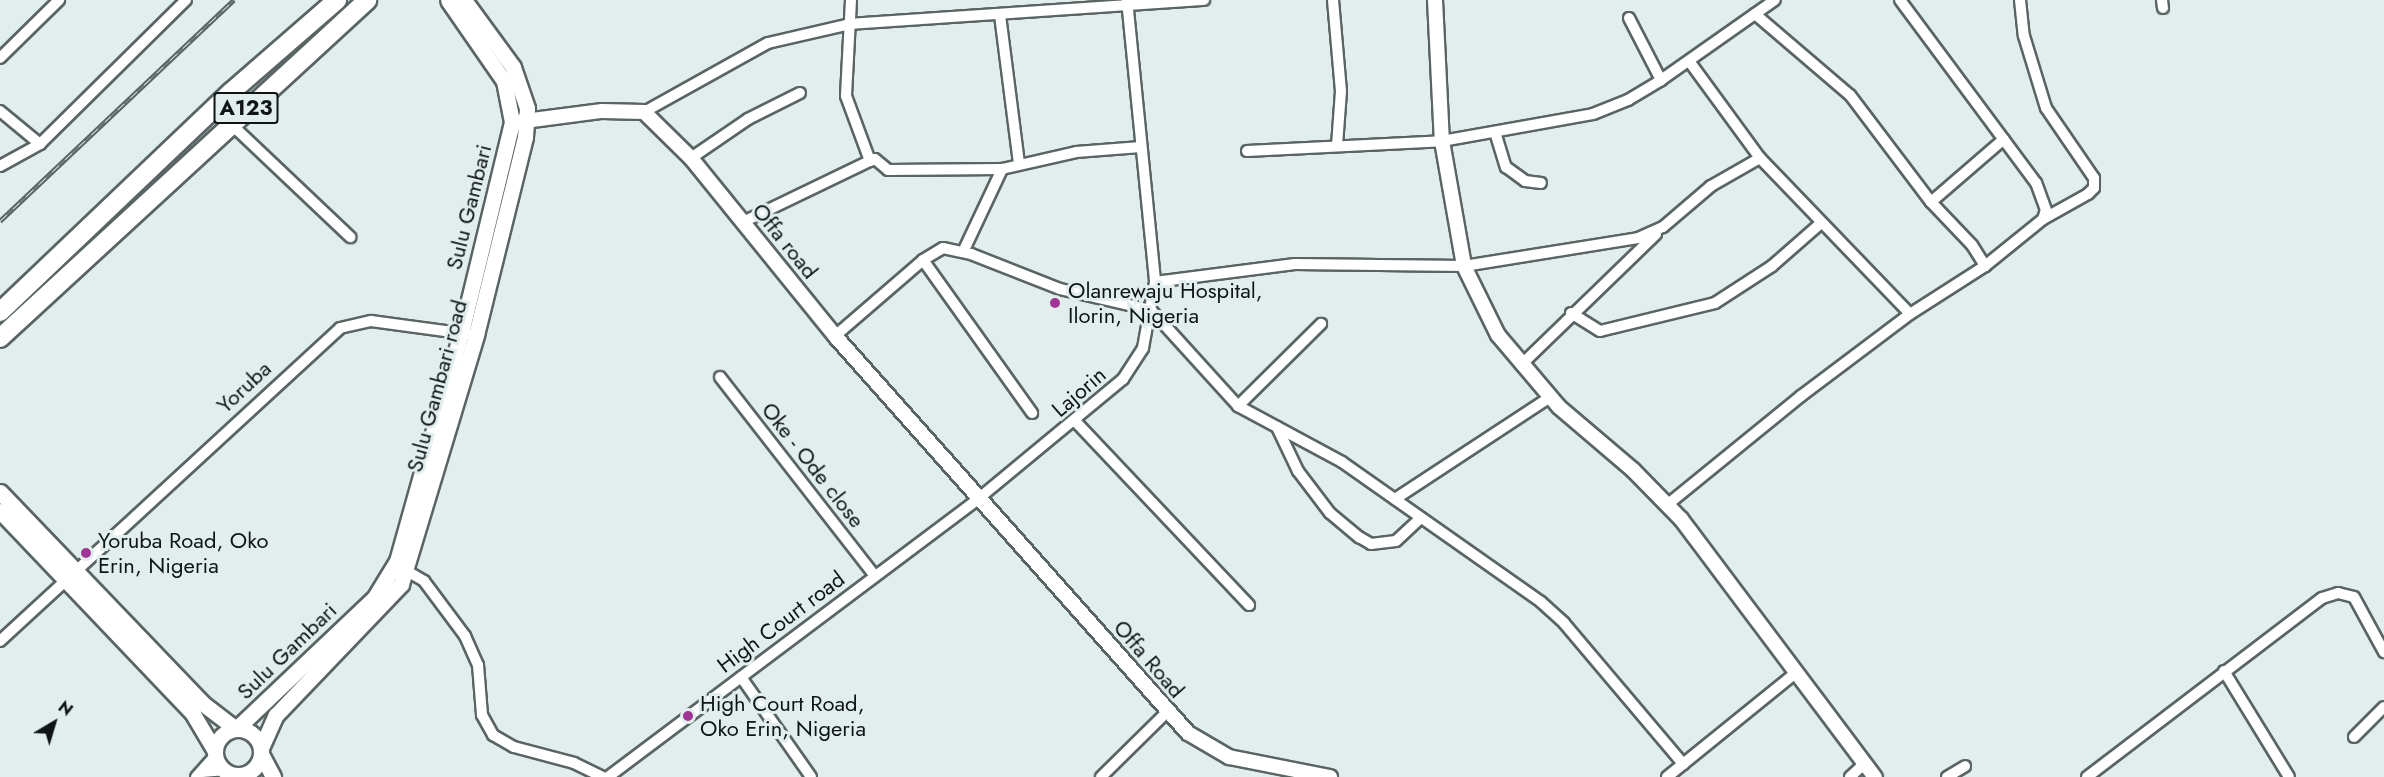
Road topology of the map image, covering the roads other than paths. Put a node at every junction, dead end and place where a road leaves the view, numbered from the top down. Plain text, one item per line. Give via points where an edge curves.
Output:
1 (59, 0) edge
2 (186, 0) edge
3 (337, 0) edge
4 (351, 0) edge
5 (359, 0) edge
6 (367, 0) edge
7 (448, 0) edge
8 (464, 0) edge
9 (851, 0) edge
10 (1204, 0) edge
11 (1333, 0) edge
12 (1435, 0) edge
13 (1775, 0) edge
14 (1900, 0) edge
15 (2020, 0) edge
16 (1127, 4) edge
17 (1755, 14) junction
18 (1000, 15) junction
19 (1629, 18) dead end
20 (850, 24) junction
21 (0, 58) edge
22 (1689, 61) junction
23 (1661, 80) junction
24 (800, 93) dead end
25 (0, 111) edge
26 (644, 112) junction
27 (520, 121) junction
28 (230, 123) junction
29 (1495, 132) junction
30 (2004, 139) junction
31 (1442, 141) junction
32 (40, 144) junction
33 (192, 146) junction
34 (1337, 146) junction
35 (1141, 147) junction
36 (1247, 151) dead end
37 (691, 158) junction
38 (1760, 158) junction
39 (870, 161) junction
40 (1019, 164) junction
41 (0, 166) edge
42 (1002, 169) junction
43 (1541, 183) dead end
44 (1931, 202) junction
45 (115, 204) junction
46 (128, 219) junction
47 (2043, 219) junction
48 (743, 222) junction
49 (1820, 224) junction
50 (1662, 227) junction
51 (350, 237) dead end
52 (963, 252) junction
53 (923, 260) junction
54 (1464, 266) junction
55 (1985, 266) junction
56 (1155, 282) junction
57 (1151, 310) junction
58 (0, 312) edge
59 (1571, 313) junction
60 (1910, 314) junction
61 (1321, 324) dead end
62 (468, 334) junction
63 (836, 336) junction
64 (0, 338) edge
65 (1521, 366) junction
66 (720, 377) dead end
67 (1550, 398) junction
68 (1238, 406) junction
69 (1032, 413) dead end
70 (1076, 422) junction
71 (1277, 427) junction
72 (0, 492) edge
73 (978, 499) junction
74 (1395, 499) junction
75 (1667, 505) junction
76 (0, 511) edge
77 (1421, 518) junction
78 (402, 568) junction
79 (70, 575) junction
80 (875, 576) junction
81 (1249, 605) dead end
82 (0, 641) edge
83 (2384, 652) edge
84 (2224, 671) junction
85 (1794, 674) junction
86 (741, 677) junction
87 (2384, 707) edge
88 (1167, 712) junction
89 (237, 729) junction
90 (2354, 737) dead end
91 (261, 751) junction
92 (215, 754) junction
93 (1683, 764) junction
94 (1864, 764) junction
95 (1965, 766) dead end
96 (199, 774) edge
97 (228, 774) edge
98 (273, 777) edge
99 (603, 777) edge
100 (608, 777) edge
101 (811, 777) edge
102 (1101, 777) edge
103 (1330, 777) edge
104 (1666, 777) edge
105 (1850, 777) edge
106 (1875, 777) edge
107 (1947, 777) edge
108 (2087, 777) edge
109 (2289, 777) edge

1 - 21 street
2 - 32 street
3 - 45 highway, A123 via 230,93
4 - 33 highway, A123
5 - 33 highway, A123
6 - 28 highway, A123
7 - 27 main road, Sulu Gambari via 504,81
8 - 27 main road, Sulu Gambari road via 521,81
9 - 20 street
10 - 16 street
11 - 34 street via 1341,91
12 - 31 street
13 - 17 street
14 - 30 street
15 - 47 street via 2024,36 2046,108 2094,178 2094,188 2088,194
16 - 18 street
16 - 35 street, Lajorin
17 - 22 street
17 - 44 street via 1850,95
18 - 20 street
18 - 40 street
19 - 23 street
20 - 26 street via 768,43
20 - 39 street via 846,96
22 - 23 street
22 - 38 street
23 - 29 street via 1628,100 1593,114
24 - 37 street via 748,120
25 - 32 street
26 - 27 street via 602,111
26 - 37 street, Offa road
27 - 62 main road, Sulu Gambari road
28 - 46 highway, A123
28 - 51 street
29 - 31 street
29 - 43 street via 1506,167 1525,181
30 - 44 street
30 - 47 street via 2036,183 2046,210
31 - 34 street
31 - 54 street
32 - 41 street
33 - 45 highway, A123
33 - 46 highway, A123
34 - 36 street
35 - 40 street via 1087,150
35 - 56 street, Lajorin
37 - 48 street, Offa road
38 - 49 street
38 - 50 street via 1711,186
39 - 42 street via 875,159 888,170
39 - 48 street
40 - 42 street
42 - 52 street
44 - 55 street via 1972,245
45 - 58 highway, A123
46 - 64 highway, A123
47 - 55 street
48 - 63 street, Offa road
49 - 59 street via 1772,266 1715,303 1599,331
49 - 60 street
50 - 54 street via 1638,238
50 - 59 street
52 - 53 street via 943,248
52 - 57 street via 1060,289
53 - 63 street
53 - 69 street
54 - 56 street via 1294,264
54 - 65 street via 1498,335
55 - 60 street
56 - 57 street, Lajorin
57 - 68 street
57 - 70 street, Lajorin via 1143,348 1133,367
59 - 65 street
60 - 75 street
61 - 68 street
62 - 78 main road, Sulu Gambari road
62 - 79 street, Yoruba via 371,321 340,328
63 - 73 street, Offa road
65 - 67 street
66 - 80 street, Oke - Ode close
67 - 74 street
67 - 75 street
68 - 71 street
70 - 73 street, Lajorin
70 - 81 street
71 - 74 street via 1323,450
71 - 77 street via 1298,471 1330,513 1353,533 1371,544 1385,544 1406,536
72 - 79 main road
73 - 80 street, High Court road
73 - 88 street, Offa Road
74 - 77 street
75 - 85 street
76 - 79 main road
77 - 93 street via 1541,602 1564,623
78 - 89 main road, Sulu Gambari
78 - 91 main road, Sulu Gambari road via 382,608 276,715
78 - 99 street via 424,581 442,601 473,650 482,714 493,735 514,747 574,763
79 - 82 street, Yoruba
79 - 89 main road via 202,703
79 - 92 main road via 193,714
80 - 86 street, High Court road
83 - 84 street via 2354,597 2338,593 2309,605
84 - 108 street
84 - 109 street
85 - 93 street
85 - 94 street
86 - 100 street, High Court road
86 - 101 street
87 - 90 street
88 - 102 street
88 - 103 street, Offa Road via 1201,744 1217,753
89 - 91 main road via 252,734
89 - 92 main road via 221,736
91 - 97 main road via 250,772
91 - 98 main road
92 - 96 street
92 - 97 main road
93 - 104 street
94 - 105 street
94 - 106 street
95 - 107 street
96 - 97 street

